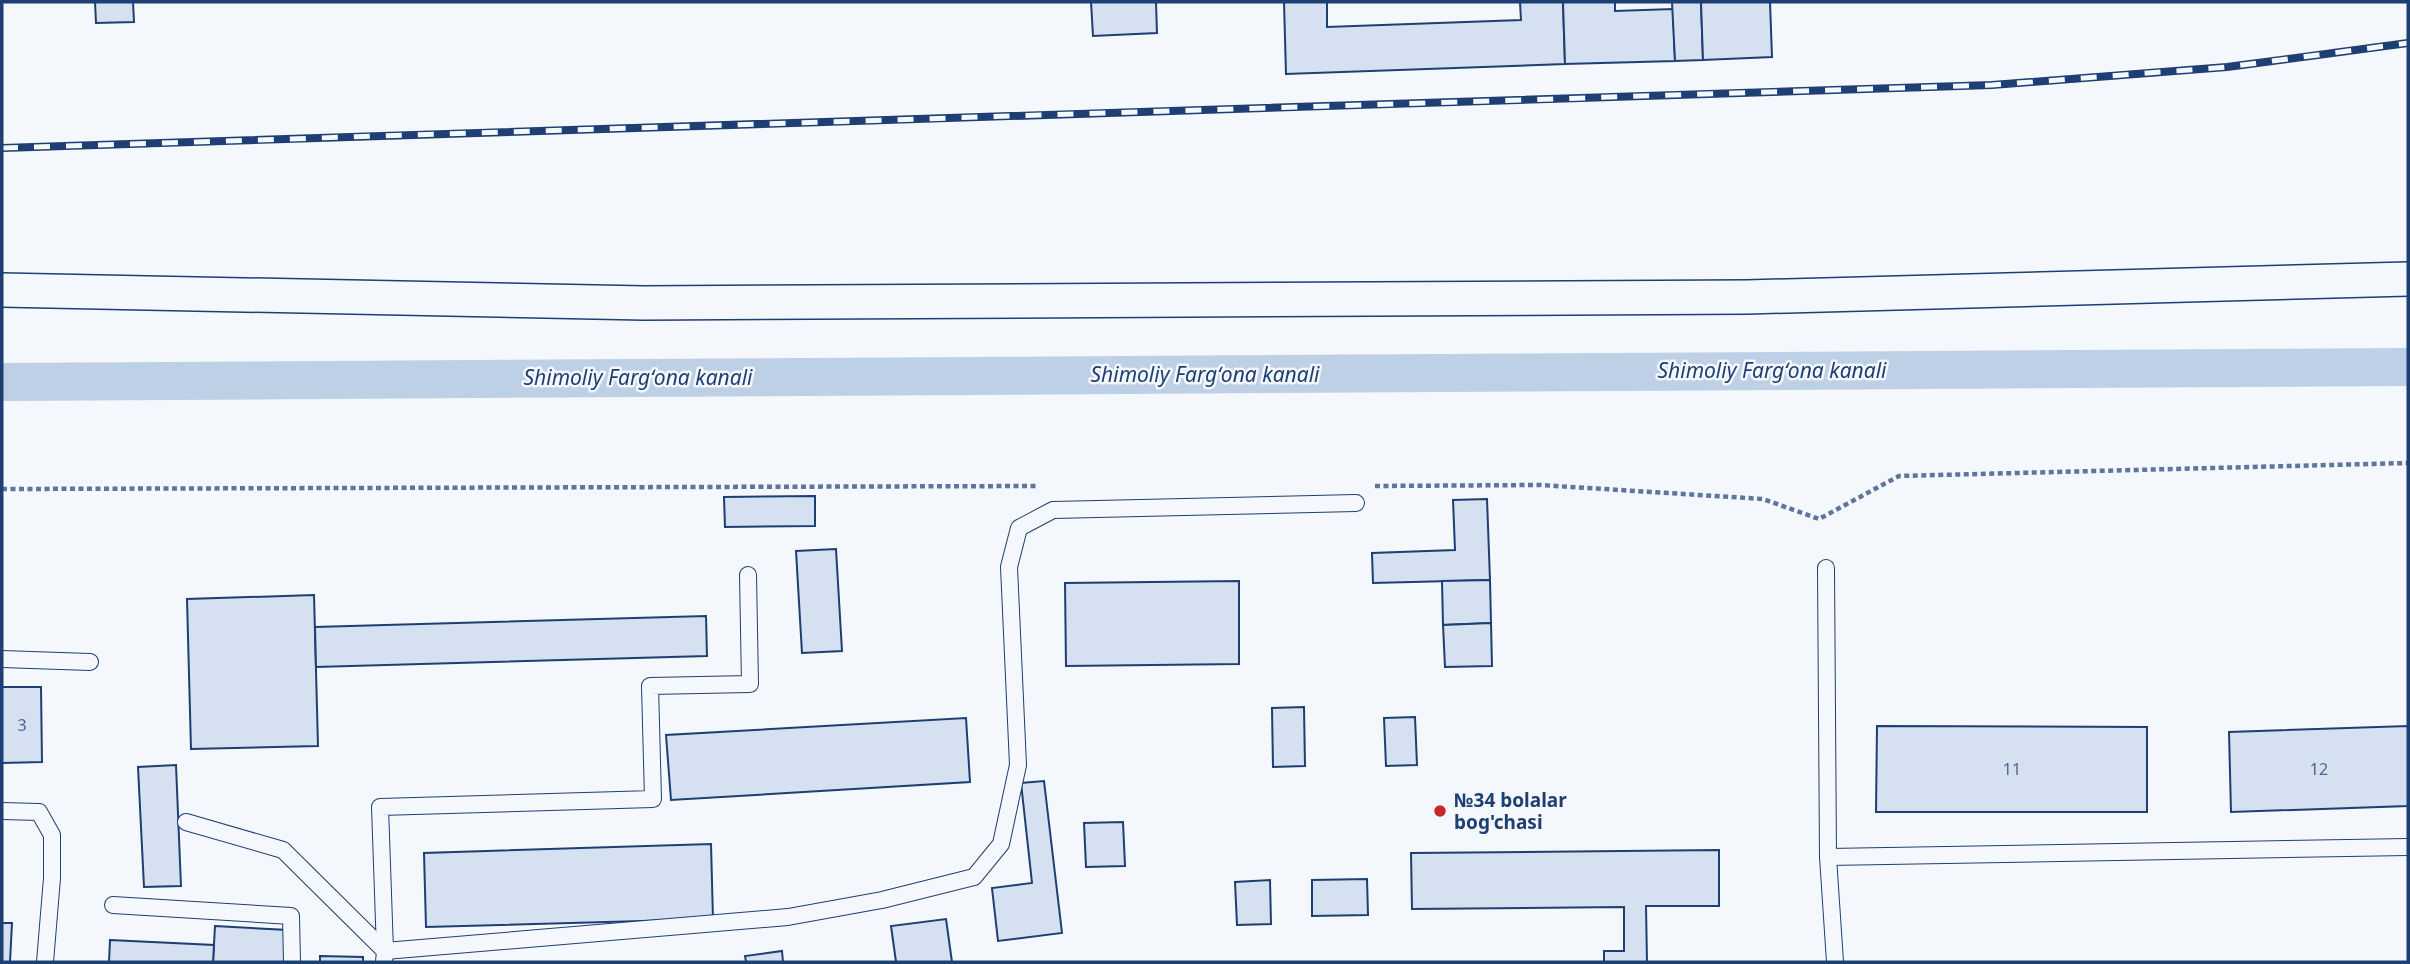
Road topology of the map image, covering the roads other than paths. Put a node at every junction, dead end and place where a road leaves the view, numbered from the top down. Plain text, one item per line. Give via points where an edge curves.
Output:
1 (2408, 279) edge
2 (2, 289) edge
3 (1356, 503) dead end
4 (1826, 568) dead end
5 (748, 575) dead end
6 (2, 659) edge
7 (90, 662) dead end
8 (2, 811) edge
9 (186, 822) dead end
10 (2408, 846) edge
11 (1828, 857) junction
12 (113, 905) dead end
13 (385, 957) edge
14 (45, 962) edge
15 (292, 962) edge
16 (1835, 962) edge

1 - 2 street via 1747,297 658,303
3 - 13 lane via 1053,510 1019,528 1009,568 1018,765 1001,844 974,877 788,917
4 - 11 lane
5 - 13 lane via 750,684 650,686 653,799 380,807
6 - 7 lane
8 - 14 lane via 39,812 51,835
9 - 13 lane via 283,850
10 - 11 lane
11 - 16 lane
12 - 15 lane via 291,916

